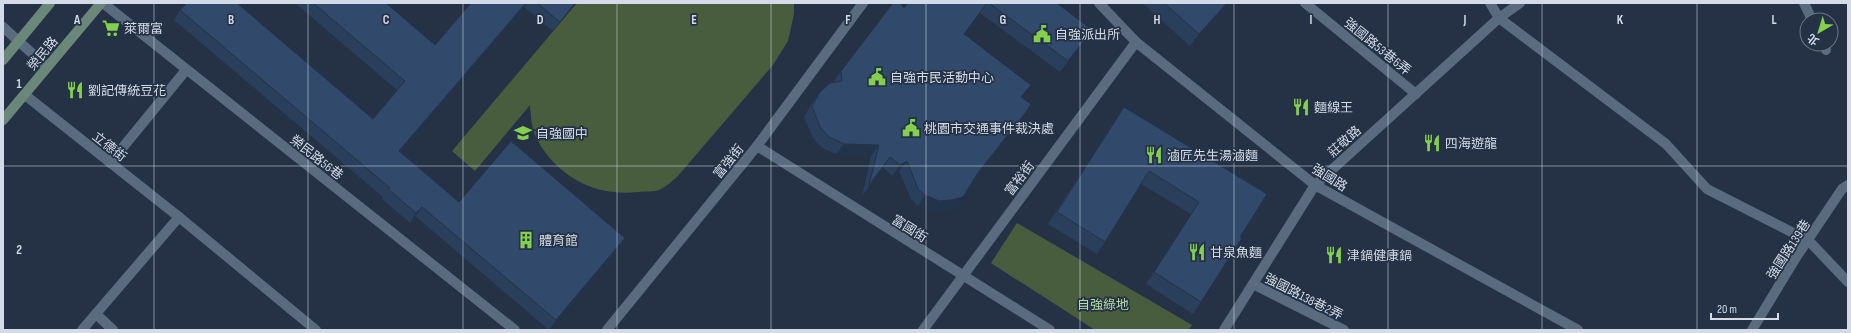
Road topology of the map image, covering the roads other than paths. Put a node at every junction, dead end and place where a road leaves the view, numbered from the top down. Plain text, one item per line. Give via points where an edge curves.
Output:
1 (50, 3) edge
2 (102, 3) edge
3 (863, 3) edge
4 (1098, 3) edge
5 (1305, 3) edge
6 (1490, 3) edge
7 (1520, 3) edge
8 (1499, 18) junction
9 (3, 27) edge
10 (18, 42) junction
11 (1136, 42) junction
12 (3, 60) edge
13 (47, 67) junction
14 (186, 70) junction
15 (1416, 94) junction
16 (25, 95) junction
17 (3, 120) edge
18 (757, 146) junction
19 (110, 163) junction
20 (1315, 185) junction
21 (1848, 185) edge
22 (179, 217) junction
23 (1809, 241) junction
24 (962, 276) junction
25 (1848, 282) edge
26 (1253, 284) junction
27 (96, 314) junction
28 (82, 330) edge
29 (113, 330) edge
30 (316, 330) edge
31 (515, 330) edge
32 (607, 330) edge
33 (923, 330) edge
34 (1050, 330) edge
35 (1224, 330) edge
36 (1344, 330) edge
37 (1578, 330) edge
38 (1752, 330) edge

1 - 10 street, 榮民路
2 - 13 street, 榮民路
2 - 14 street, 榮民路56巷
3 - 18 street, 富強街
4 - 11 street, 強國路
5 - 15 street, 強國路53巷6弄
6 - 8 street
7 - 8 street, 莊敬路
8 - 15 street, 莊敬路
8 - 23 street via 1666,144 1707,189
9 - 10 street
10 - 12 street, 榮民路
10 - 13 street
11 - 20 street, 強國路
11 - 24 street, 富裕街
13 - 16 street, 榮民路
14 - 19 street
14 - 31 street, 榮民路56巷
15 - 20 street, 莊敬路
16 - 17 street, 榮民路
16 - 19 street, 立德街
18 - 24 street, 富國街
18 - 32 street, 富強街
19 - 22 street, 立德街
20 - 26 street, 莊敬路
20 - 37 street, 強國路
21 - 23 street, 強國路139巷 via 1842,189
22 - 27 street
22 - 30 street, 立德街
23 - 25 street
23 - 38 street, 強國路139巷 via 1797,256
24 - 33 street, 富裕街
24 - 34 street, 富國街
26 - 35 street, 莊敬路
26 - 36 street, 強國路138巷2弄
27 - 28 street
27 - 29 street

